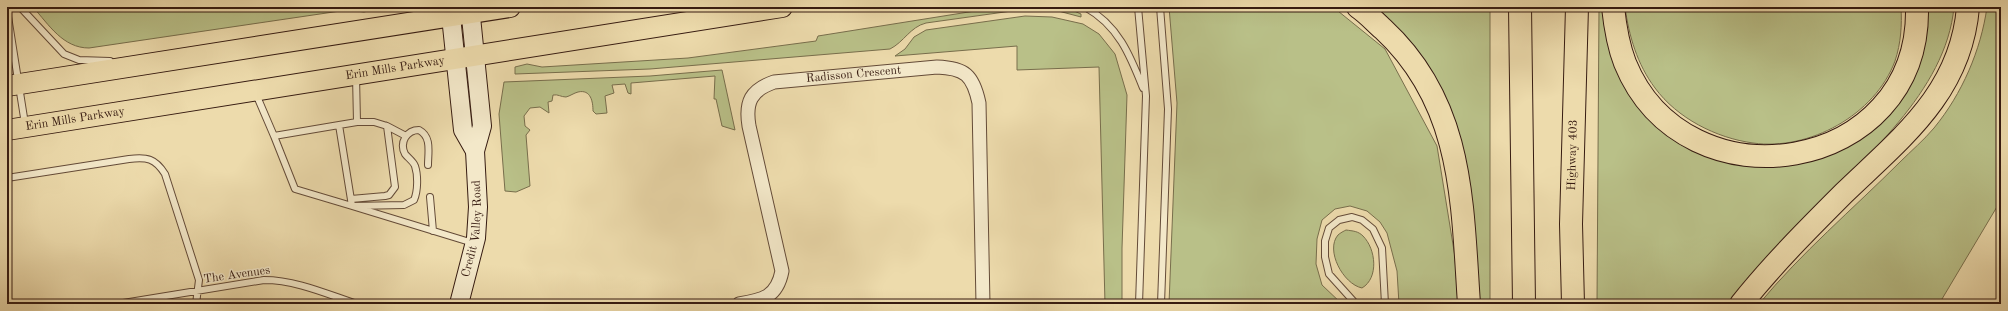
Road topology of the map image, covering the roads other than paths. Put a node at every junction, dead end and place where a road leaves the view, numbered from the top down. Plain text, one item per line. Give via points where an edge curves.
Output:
1 (20, 7) edge
2 (510, 7) edge
3 (782, 7) edge
4 (1085, 7) edge
5 (1138, 7) edge
6 (1160, 7) edge
7 (1358, 7) edge
8 (1520, 7) edge
9 (1577, 7) edge
10 (1613, 7) edge
11 (1917, 7) edge
12 (1968, 7) edge
13 (7, 10) edge
14 (470, 10) edge
15 (451, 12) edge
16 (475, 56) junction
17 (455, 59) junction
18 (163, 63) junction
19 (356, 75) junction
20 (13, 85) edge
21 (255, 91) junction
22 (1146, 96) junction
23 (357, 122) junction
24 (339, 125) junction
25 (387, 126) junction
26 (16, 129) edge
27 (274, 136) junction
28 (406, 136) junction
29 (475, 151) junction
30 (428, 165) dead end
31 (7, 178) edge
32 (430, 197) dead end
33 (351, 199) junction
34 (352, 206) junction
35 (432, 231) junction
36 (475, 244) junction
37 (198, 291) junction
38 (117, 304) edge
39 (196, 304) edge
40 (355, 304) edge
41 (460, 304) edge
42 (740, 304) edge
43 (984, 304) edge
44 (1139, 304) edge
45 (1161, 304) edge
46 (1356, 304) edge
47 (1385, 304) edge
48 (1469, 304) edge
49 (1524, 304) edge
50 (1573, 304) edge
51 (1741, 304) edge

1 - 18 lane via 64,54 79,60
2 - 14 main road
3 - 16 main road, Erin Mills Parkway
4 - 22 lane via 1109,24 1130,55
5 - 22 lane
6 - 45 lane via 1168,109
7 - 48 highway via 1399,44 1424,78 1450,135 1461,193
8 - 49 highway
9 - 50 highway, Highway 403 via 1571,224
10 - 11 highway via 1625,63 1641,92 1658,113 1685,134 1709,146 1748,155 1768,156 1816,150 1830,145 1855,131 1877,111 1895,88 1908,63 1915,35
12 - 51 highway via 1967,28 1950,75 1923,116 1777,262
13 - 20 lane
14 - 15 main road
14 - 16 street, Credit Valley Road
15 - 17 street, Credit Valley Road
15 - 18 main road
16 - 17 main road, Erin Mills Parkway
16 - 29 street, Credit Valley Road via 482,126
17 - 19 main road, Erin Mills Parkway
17 - 29 street, Credit Valley Road via 463,130
18 - 20 main road
19 - 21 main road, Erin Mills Parkway
19 - 23 lane
20 - 26 lane
21 - 26 main road, Erin Mills Parkway
21 - 27 lane
22 - 44 lane
23 - 24 lane
23 - 25 lane via 374,122
24 - 27 lane
24 - 33 lane
25 - 28 lane
25 - 33 lane via 395,187 389,195
27 - 34 lane via 295,189
28 - 30 lane via 415,130 420,130 426,136
28 - 34 lane via 403,149 415,166 417,190 414,200 404,205
29 - 36 street, Credit Valley Road via 478,207
31 - 37 lane via 129,158 152,159 165,174 199,280
32 - 35 lane
33 - 34 lane
34 - 35 lane
35 - 36 lane
36 - 41 street, Credit Valley Road
37 - 38 lane, The Avenues
37 - 39 lane
37 - 40 lane, The Avenues via 276,280 297,284
42 - 43 street, Radisson Crescent via 764,298 774,292 780,283 782,271 747,114 748,102 754,94 764,85 774,82 937,67 952,68 964,73 975,86 979,103
46 - 47 lane via 1329,274 1325,257 1325,241 1329,228 1339,220 1352,217 1362,220 1373,229 1382,248

